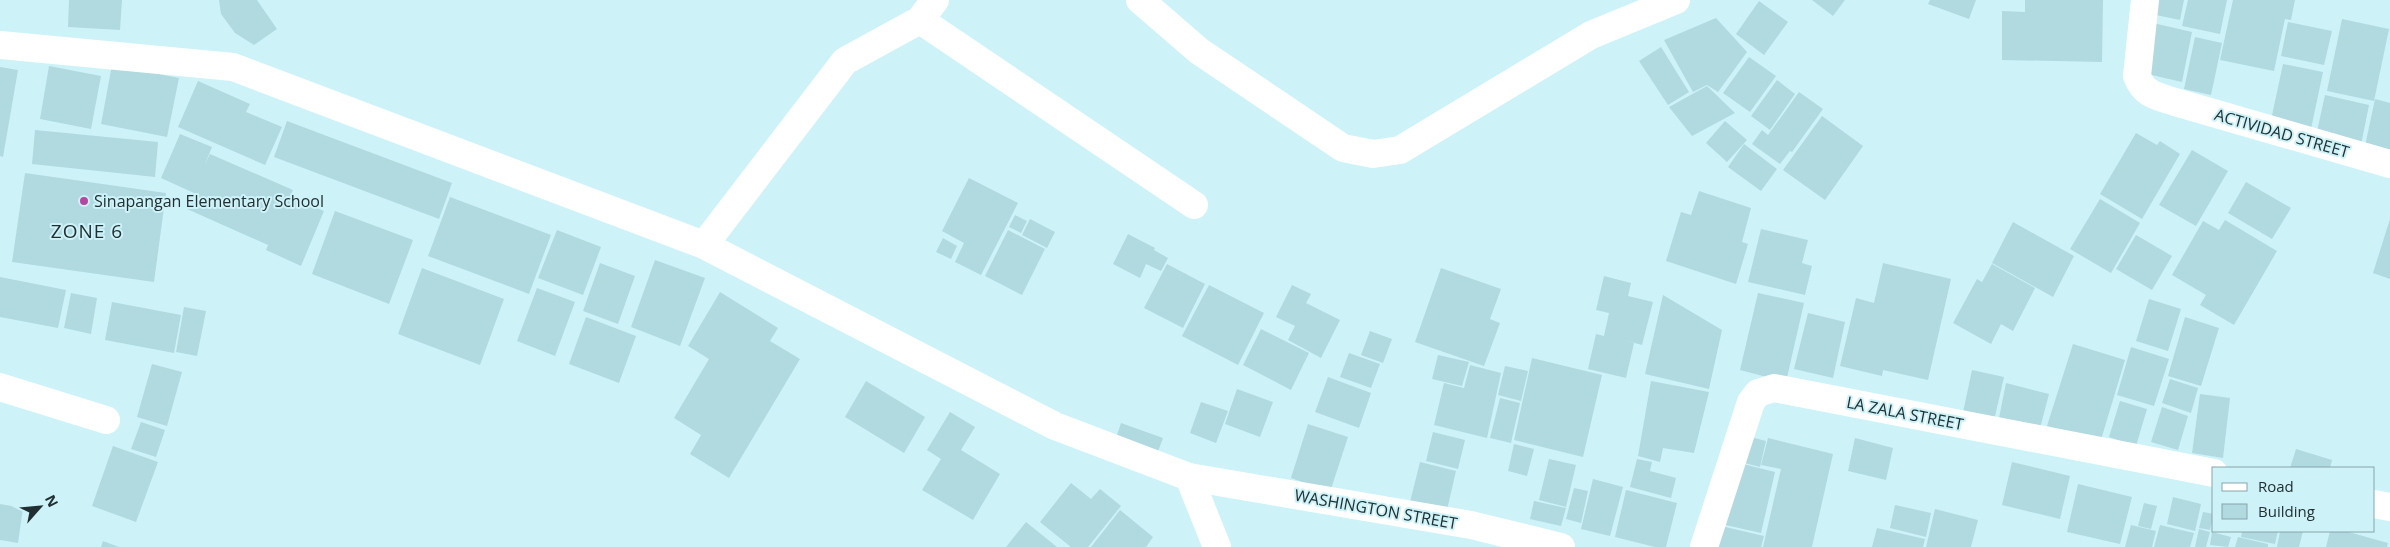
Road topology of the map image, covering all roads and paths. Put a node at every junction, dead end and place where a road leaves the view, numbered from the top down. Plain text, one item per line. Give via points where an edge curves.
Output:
1 (1140, 0) edge
2 (1676, 0) edge
3 (2145, 0) edge
4 (928, 10) edge
5 (0, 46) edge
6 (2390, 164) edge
7 (1194, 205) dead end
8 (704, 245) junction
9 (0, 387) edge
10 (106, 420) dead end
11 (2212, 473) edge
12 (1190, 478) junction
13 (2375, 504) edge
14 (2390, 507) edge
15 (1213, 545) edge
16 (1561, 547) edge
17 (1704, 547) edge

1 - 2 street via 1199,51 1343,148 1374,154 1400,150 1591,35
3 - 6 street, ACTIVIDAD STREET via 2137,76 2141,87 2148,92
4 - 7 street
4 - 8 street via 845,61
5 - 8 street, WASHINGTON STREET via 233,68
8 - 12 street, WASHINGTON STREET via 1055,426
9 - 10 street
11 - 17 street, LA ZALA STREET via 1774,388 1758,393 1751,402
12 - 15 street
12 - 16 street, WASHINGTON STREET via 1471,525
13 - 14 street

